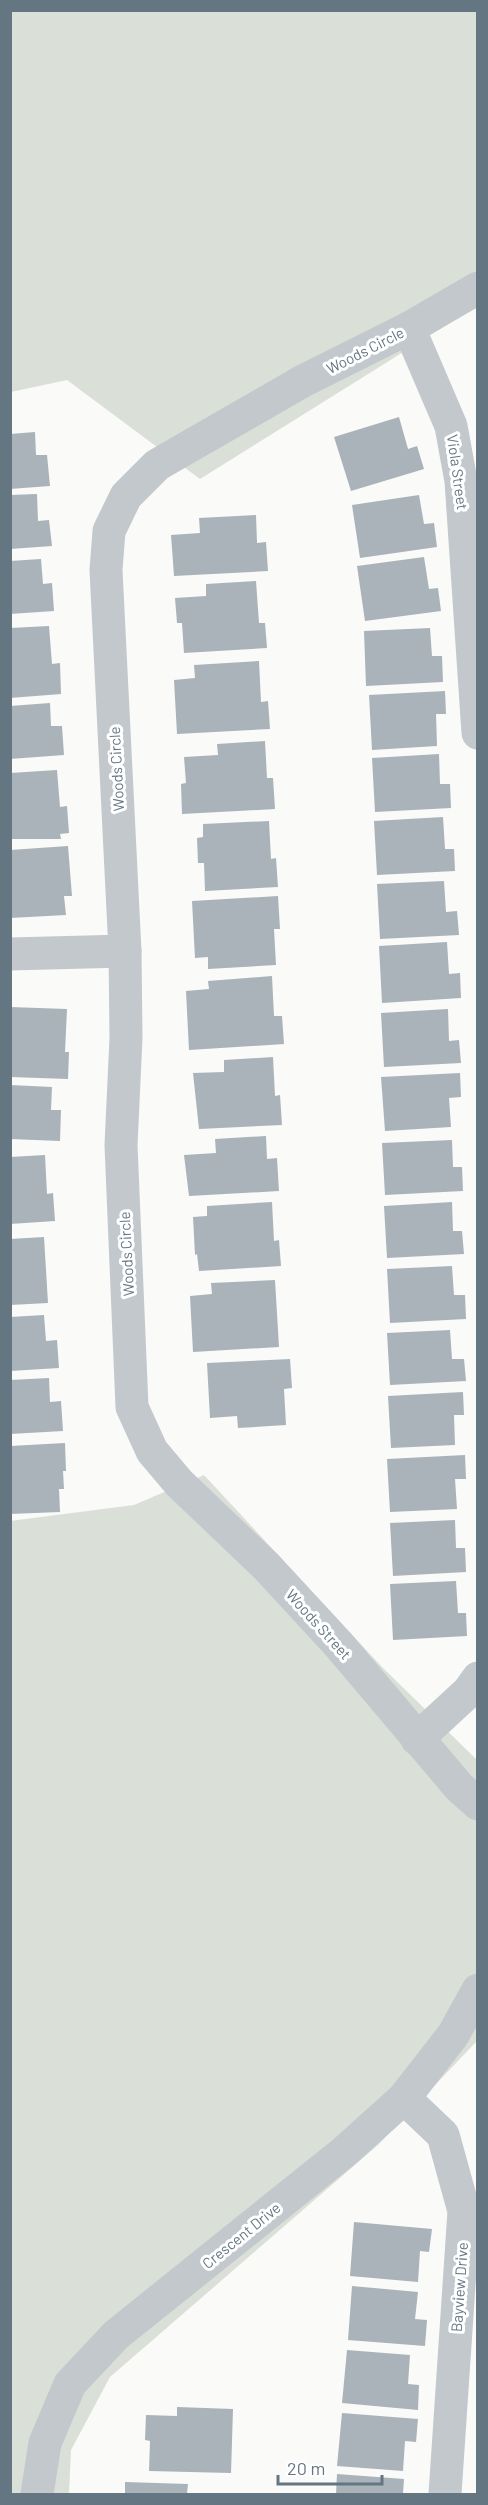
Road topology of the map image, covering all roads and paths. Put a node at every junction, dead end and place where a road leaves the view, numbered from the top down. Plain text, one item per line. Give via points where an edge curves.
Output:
1 (477, 288) edge
2 (409, 328) junction
3 (477, 733) edge
4 (125, 951) junction
5 (10, 954) edge
6 (152, 1451) joint
7 (477, 1678) edge
8 (417, 1739) junction
9 (477, 1804) edge
10 (477, 1990) edge
11 (404, 2098) junction
12 (37, 2494) edge
13 (445, 2494) edge

1 - 2 street, Woods Circle
2 - 3 street, Viola Street via 451,426 461,481
2 - 4 street, Woods Circle via 303,381 157,465 126,496 109,531 106,570
4 - 5 street
4 - 6 street, Woods Circle via 121,1145 132,1407
6 - 8 street, Woods Street via 339,1645
7 - 8 street via 468,1692
8 - 9 street, Woods Street
10 - 11 street, Crescent Drive via 453,2036
11 - 12 street, Crescent Drive via 344,2152 116,2335 70,2384 45,2443
11 - 13 street, Bayview Drive via 443,2135 464,2211

